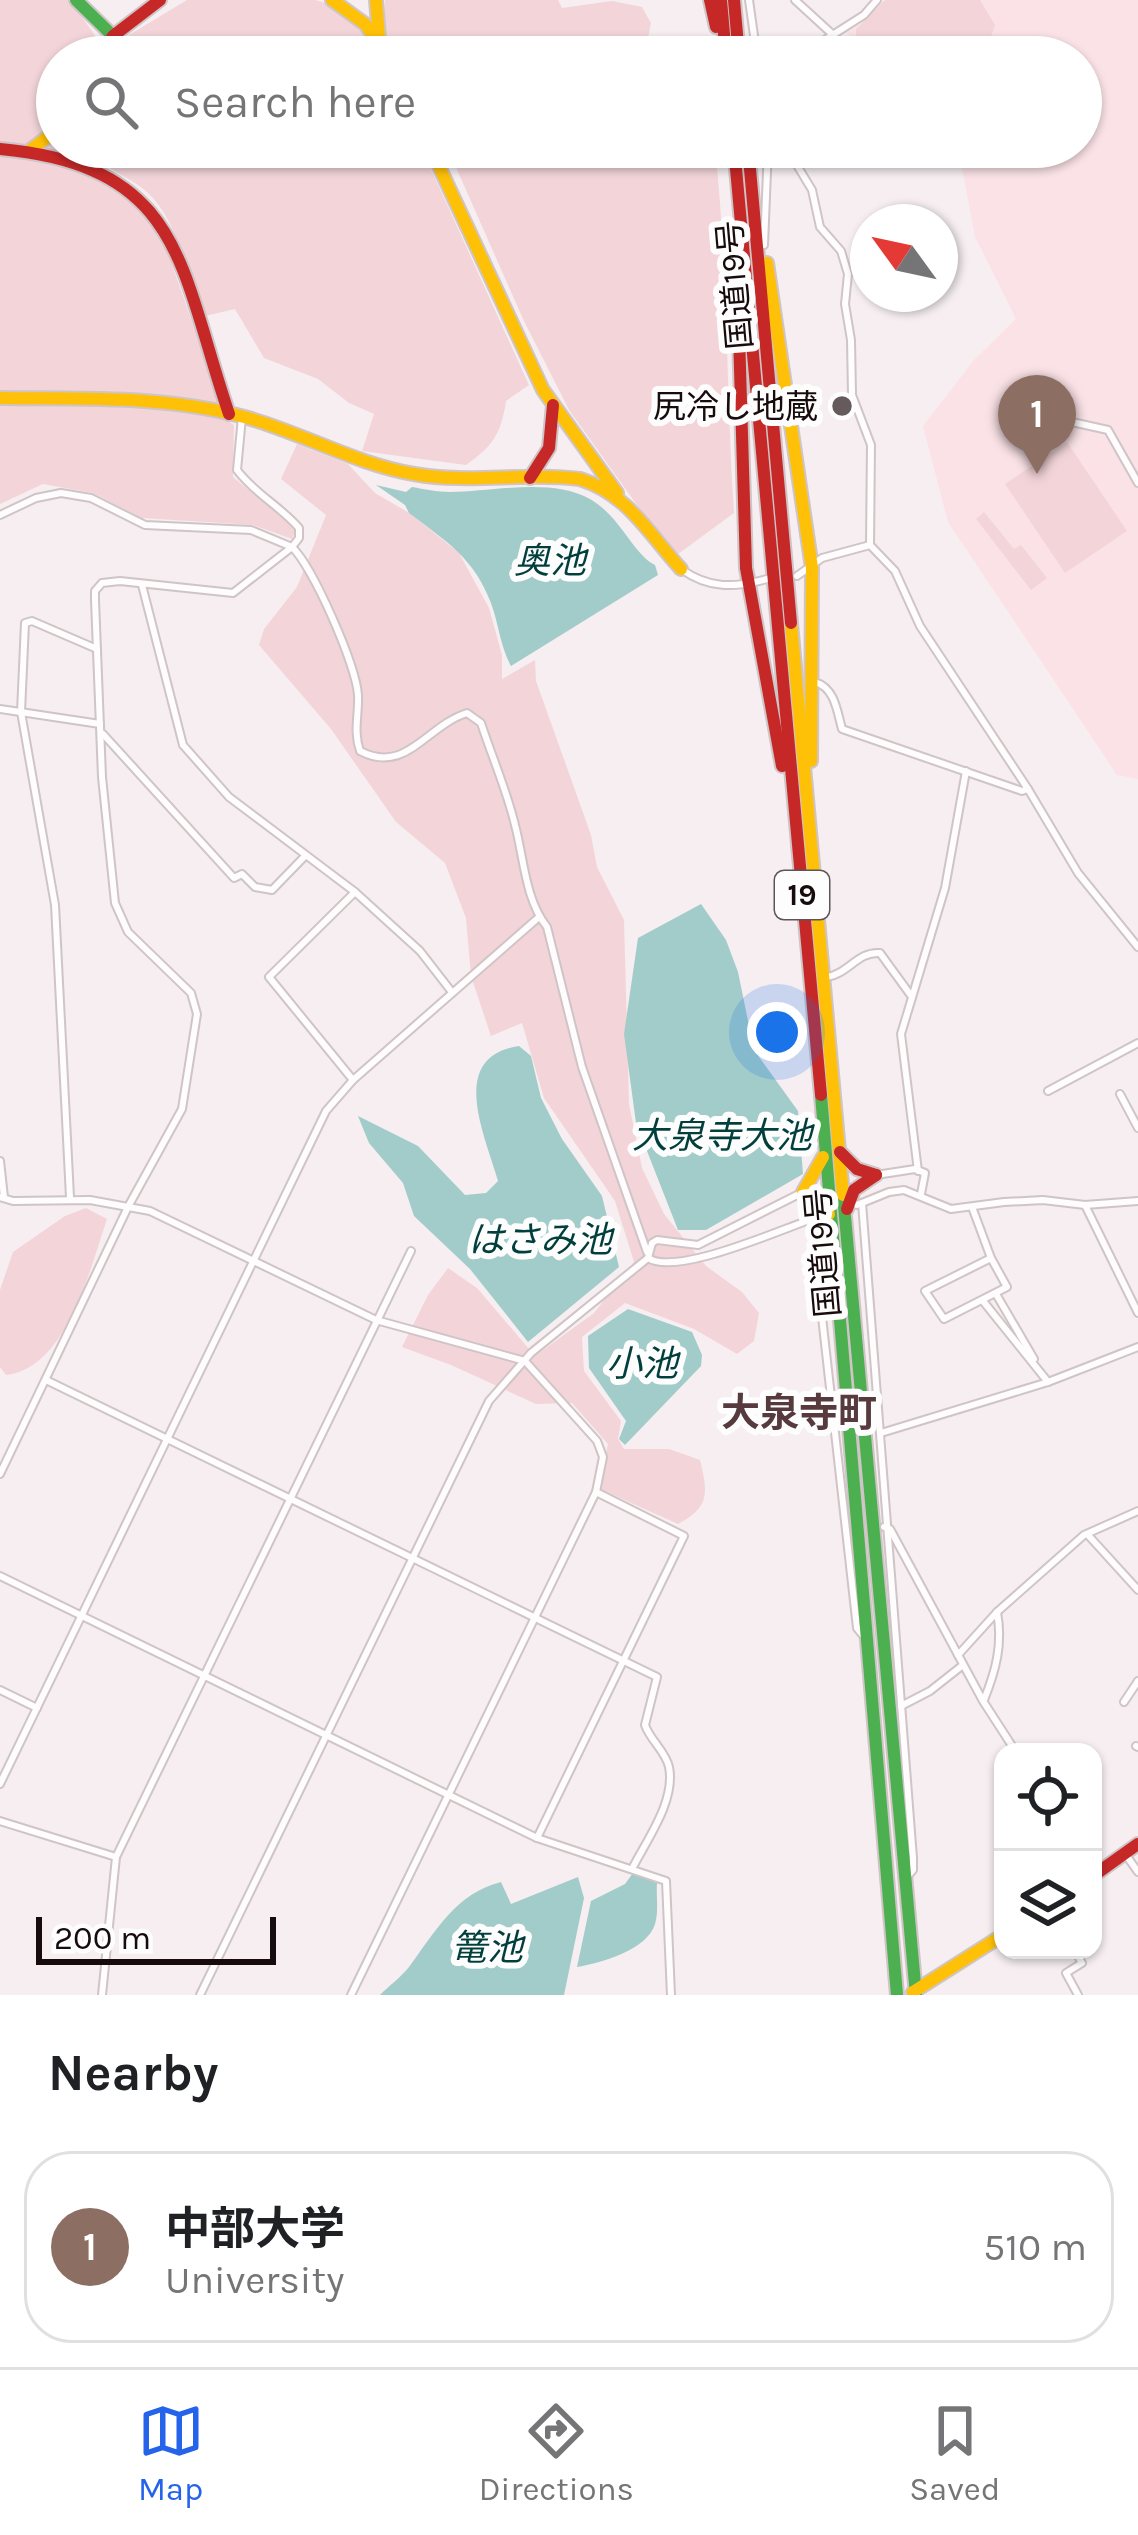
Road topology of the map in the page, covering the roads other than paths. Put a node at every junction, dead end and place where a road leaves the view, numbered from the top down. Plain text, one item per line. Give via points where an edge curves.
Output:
1 (76, 0) edge
2 (160, 0) edge
3 (332, 0) edge
4 (376, 0) edge
5 (710, 0) edge
6 (721, 0) edge
7 (734, 0) edge
8 (749, 0) edge
9 (795, 0) edge
10 (877, 0) edge
11 (805, 4) edge
12 (831, 33) junction
13 (113, 36) joint
14 (379, 36) joint
15 (718, 36) edge
16 (724, 36) edge
17 (738, 36) edge
18 (754, 36) edge
19 (827, 36) edge
20 (36, 146) edge
21 (0, 149) edge
22 (29, 151) junction
23 (36, 153) edge
24 (93, 168) edge
25 (440, 168) edge
26 (736, 168) edge
27 (750, 168) edge
28 (767, 168) edge
29 (799, 168) edge
30 (756, 228) junction
31 (741, 231) junction
32 (764, 245) junction
33 (0, 398) edge
34 (553, 405) junction
35 (236, 415) junction
36 (1063, 420) dead end
37 (530, 478) junction
38 (1138, 483) edge
39 (620, 497) junction
40 (0, 515) edge
41 (870, 545) junction
42 (292, 547) junction
43 (681, 568) joint
44 (812, 568) junction
45 (797, 576) dead end
46 (767, 579) dead end
47 (748, 584) junction
48 (142, 585) junction
49 (98, 650) junction
50 (814, 682) junction
51 (0, 709) edge
52 (21, 712) junction
53 (100, 728) junction
54 (966, 772) junction
55 (799, 782) junction
56 (1028, 789) junction
57 (306, 856) junction
58 (355, 892) junction
59 (539, 917) junction
60 (1138, 947) edge
61 (823, 977) junction
62 (452, 992) junction
63 (912, 997) junction
64 (1138, 1042) edge
65 (353, 1080) junction
66 (1048, 1091) dead end
67 (1120, 1094) dead end
68 (1138, 1128) edge
69 (832, 1151) junction
70 (0, 1162) edge
71 (918, 1171) junction
72 (876, 1175) junction
73 (802, 1192) junction
74 (921, 1194) junction
75 (2, 1197) edge
76 (70, 1198) junction
77 (1138, 1201) edge
78 (129, 1205) junction
79 (1085, 1205) junction
80 (972, 1208) junction
81 (837, 1212) junction
82 (411, 1251) dead end
83 (647, 1255) junction
84 (991, 1258) junction
85 (255, 1261) junction
86 (996, 1294) junction
87 (983, 1301) junction
88 (1138, 1313) edge
89 (376, 1320) junction
90 (1138, 1347) edge
91 (525, 1361) junction
92 (46, 1380) junction
93 (1048, 1382) junction
94 (878, 1397) junction
95 (855, 1399) junction
96 (832, 1401) junction
97 (881, 1433) junction
98 (167, 1439) junction
99 (0, 1474) edge
100 (596, 1492) junction
101 (289, 1499) junction
102 (1138, 1510) edge
103 (884, 1526) junction
104 (1088, 1535) junction
105 (413, 1558) junction
106 (0, 1576) edge
107 (1138, 1590) edge
108 (997, 1612) junction
109 (82, 1616) junction
110 (535, 1618) junction
111 (868, 1642) junction
112 (958, 1655) junction
113 (624, 1660) junction
114 (964, 1665) junction
115 (204, 1676) junction
116 (1138, 1681) edge
117 (0, 1690) edge
118 (983, 1701) junction
119 (1124, 1702) dead end
120 (900, 1706) junction
121 (37, 1708) junction
122 (327, 1736) junction
123 (1010, 1743) edge
124 (0, 1784) edge
125 (448, 1794) junction
126 (0, 1821) edge
127 (537, 1838) junction
128 (1138, 1844) edge
129 (1125, 1853) junction
130 (116, 1857) junction
131 (1102, 1869) edge
132 (632, 1870) junction
133 (1138, 1872) edge
134 (906, 1878) junction
135 (994, 1941) edge
136 (1080, 1959) edge
137 (913, 1993) edge
138 (102, 1995) edge
139 (200, 1995) edge
140 (351, 1995) edge
141 (670, 1995) edge
142 (898, 1995) edge
143 (1078, 1995) edge

1 - 13 main road
2 - 13 main road
3 - 14 main road
4 - 14 main road
5 - 15 main road
6 - 16 main road
7 - 17 main road
8 - 18 street
9 - 11 street
10 - 12 street
11 - 12 street
12 - 19 street
20 - 22 main road
21 - 22 main road
22 - 23 main road
24 - 35 main road via 138,194 167,234
25 - 34 main road
26 - 31 main road, 国道19号 / 19
27 - 30 main road, 国道19号 / 19
28 - 32 street
29 - 41 street via 848,274 852,395 871,446
30 - 32 main road
30 - 55 main road, 国道19号 / 19
31 - 47 main road
31 - 55 main road, 国道19号 / 19
32 - 44 main road
33 - 35 main road via 167,403
34 - 37 main road via 549,448
34 - 39 main road
35 - 37 main road via 402,472
35 - 42 street via 237,470 299,528
36 - 38 street via 1108,430
37 - 39 main road via 582,479
39 - 43 main road
40 - 42 street via 61,493 91,498 145,525 250,530
41 - 44 street
41 - 56 street via 895,571 920,626
42 - 48 street via 233,593
42 - 59 street via 317,583 357,686 360,751 389,760 452,718 467,713 481,723
43 - 47 street via 716,586
44 - 45 street
44 - 50 main road
46 - 47 street
47 - 55 main road via 783,769
48 - 49 street via 110,581 95,591
48 - 57 street via 184,745 229,797
49 - 52 street via 25,623
49 - 53 street
50 - 54 street via 831,693 842,729
50 - 55 main road via 811,770
51 - 52 street
52 - 53 street
52 - 76 street via 56,905
53 - 57 street via 234,878 242,874 272,890
53 - 78 street via 120,920 191,993 197,1014 182,1109
54 - 56 street
54 - 63 street via 945,888
55 - 61 main road, 国道19号 / 19
55 - 69 main road, 国道19号 / 19
56 - 60 street via 1078,872
57 - 58 street
58 - 62 street
58 - 65 street via 269,977
59 - 62 street
59 - 83 street
61 - 63 street via 880,953
61 - 69 main road, 国道19号 / 19
62 - 65 street
63 - 71 street via 901,1034
64 - 66 street
65 - 85 street via 326,1111
67 - 68 street
69 - 72 main road
69 - 73 main road
69 - 81 main road, 国道19号 / 19
70 - 75 street
71 - 72 street
71 - 74 street via 925,1173
72 - 81 main road
73 - 81 main road
73 - 83 street via 698,1245 657,1240
74 - 80 street via 951,1209
74 - 81 street via 889,1192
75 - 76 street
76 - 78 street
77 - 79 street
78 - 85 street
78 - 92 street
79 - 80 street via 1043,1200
79 - 88 street
80 - 84 street
81 - 83 street via 703,1257 660,1264
81 - 94 street
81 - 95 main road, 国道19号 / 19
81 - 96 street
82 - 89 street
83 - 91 street
84 - 86 street via 1007,1287
84 - 87 street via 925,1291 944,1319
85 - 89 street
85 - 98 street
86 - 87 street
86 - 93 street
87 - 93 street
89 - 91 street
89 - 101 street
90 - 93 street
91 - 100 street via 597,1441 603,1457
91 - 105 street via 489,1401
92 - 98 street
92 - 99 street
93 - 97 street
94 - 95 street
94 - 97 street
95 - 96 street
95 - 111 main road, 国道19号 / 19
95 - 134 main road, 国道19号 / 19
96 - 111 street via 857,1628
97 - 103 street
98 - 101 street
98 - 109 street
100 - 110 street
100 - 113 street via 684,1536
101 - 105 street
101 - 115 street
102 - 104 street
103 - 112 street
103 - 120 street
104 - 107 street
104 - 108 street
105 - 110 street
105 - 122 street
106 - 109 street
108 - 112 street
108 - 118 street via 1002,1639
109 - 115 street
109 - 121 street
110 - 113 street
110 - 125 street
111 - 142 main road, 国道19号 / 19
112 - 114 street
113 - 127 street
113 - 132 street via 657,1677 645,1725 669,1764 664,1806
114 - 118 street
114 - 120 street
115 - 122 street
115 - 130 street
116 - 119 street
117 - 121 street
118 - 123 street
120 - 134 street via 913,1858
121 - 124 street
122 - 125 street
122 - 139 street
125 - 127 street
125 - 140 street
126 - 130 street
127 - 132 street
128 - 129 main road
129 - 131 main road
129 - 133 street
130 - 138 street
132 - 141 street via 667,1881
134 - 137 main road, 国道19号 / 19
135 - 137 main road
136 - 143 street via 1066,1973

